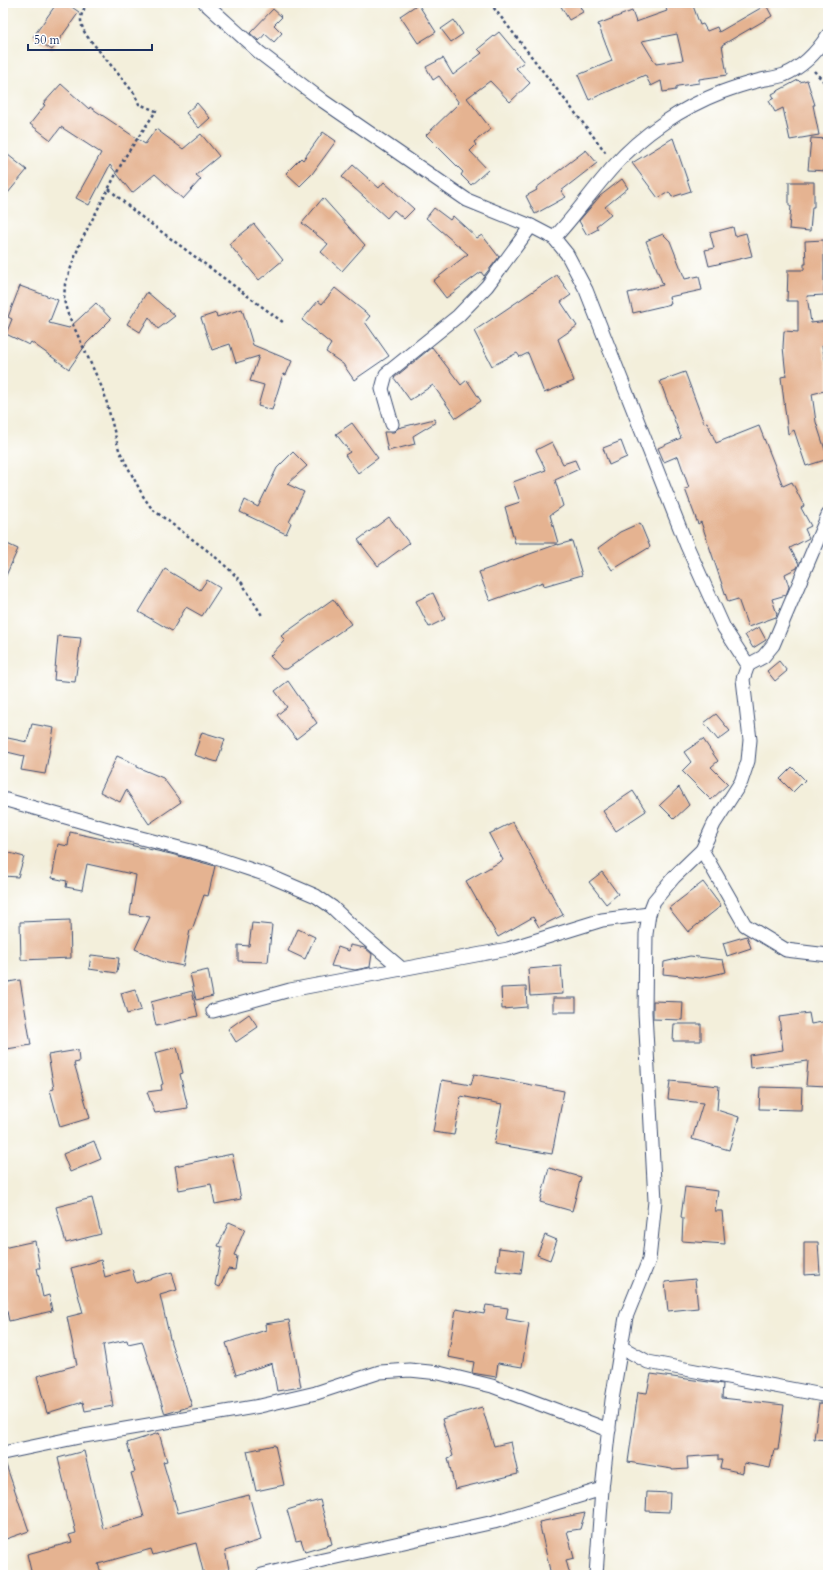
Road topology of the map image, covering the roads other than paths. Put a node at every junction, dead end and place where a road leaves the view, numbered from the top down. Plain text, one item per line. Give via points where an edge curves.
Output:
1 (205, 3) edge
2 (828, 35) edge
3 (531, 226) junction
4 (554, 238) junction
5 (392, 424) dead end
6 (828, 515) edge
7 (748, 665) junction
8 (3, 799) edge
9 (702, 850) junction
10 (649, 914) junction
11 (828, 956) edge
12 (402, 969) junction
13 (213, 1011) dead end
14 (621, 1347) junction
15 (828, 1396) edge
16 (609, 1430) junction
17 (3, 1453) edge
18 (602, 1489) junction
19 (262, 1575) edge
20 (596, 1575) edge

1 - 3 street via 260,53 394,151 467,200
2 - 4 street via 818,52 783,75 722,92 692,106 655,129 615,165
3 - 4 street
3 - 5 street via 487,286 458,316 386,374 382,389
4 - 7 street via 567,254 586,290 687,546 724,628
6 - 7 street via 773,644 763,657
7 - 9 street via 743,679 750,740 748,760 741,782 714,824
8 - 12 street via 210,856 267,875 316,896
9 - 10 street via 654,901
9 - 11 street via 745,925 786,950
10 - 12 street via 602,920 508,949
10 - 14 street via 646,934 645,1012 655,1201 649,1260 626,1317
12 - 13 street via 290,990
14 - 15 street via 648,1362
14 - 16 street
16 - 17 street via 492,1386 439,1373 410,1370 380,1372 316,1393 260,1406 84,1436
16 - 18 street
18 - 19 street via 494,1522
18 - 20 street

